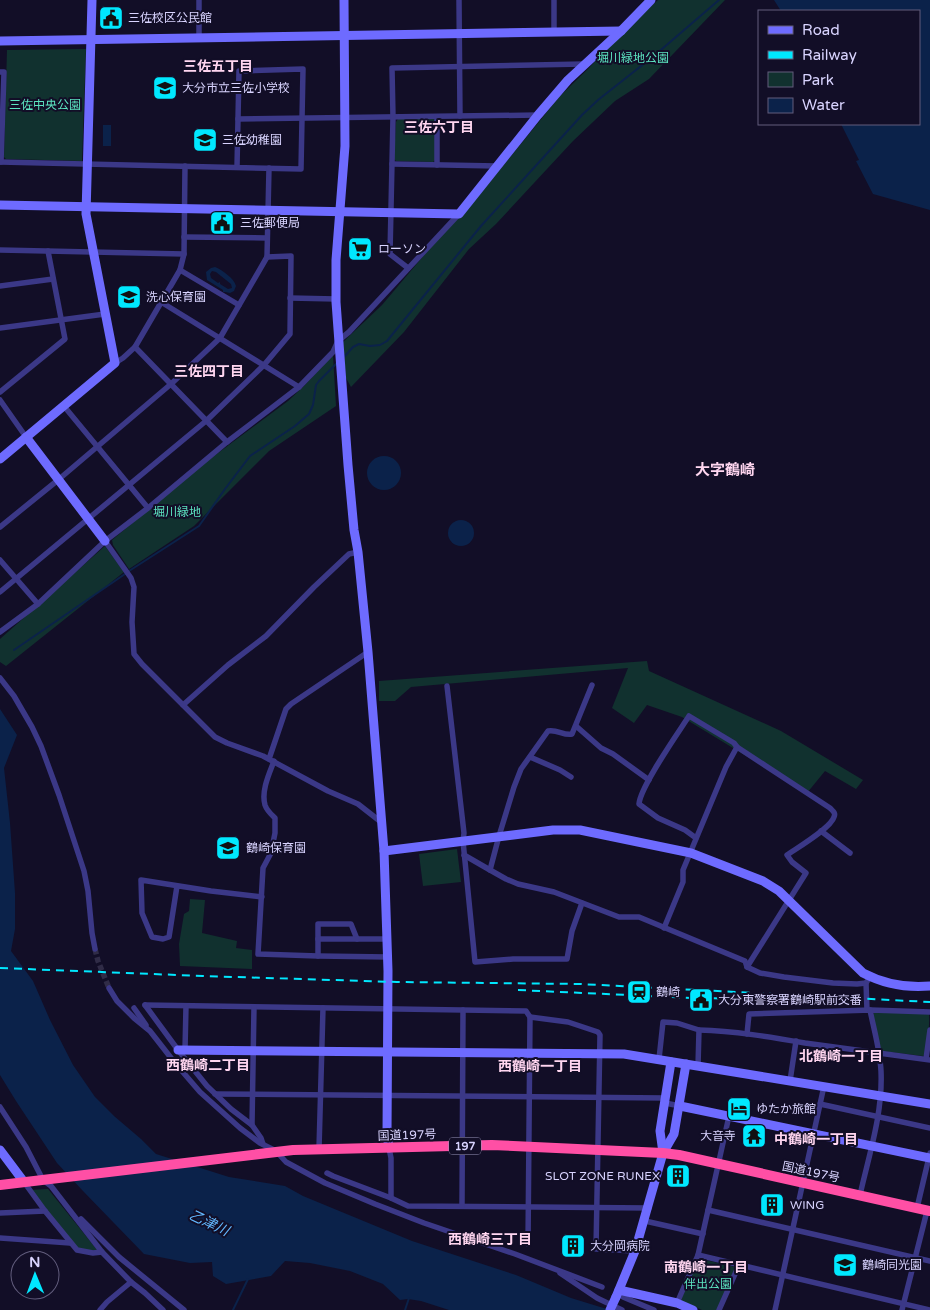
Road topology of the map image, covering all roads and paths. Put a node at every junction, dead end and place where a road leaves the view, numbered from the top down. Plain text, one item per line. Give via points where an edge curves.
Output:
1 (92, 0) edge
2 (198, 0) edge
3 (344, 0) edge
4 (459, 0) edge
5 (554, 0) edge
6 (650, 0) edge
7 (621, 31) junction
8 (554, 32) junction
9 (459, 33) junction
10 (344, 35) junction
11 (199, 37) junction
12 (91, 39) junction
13 (0, 41) edge
14 (584, 64) junction
15 (459, 66) junction
16 (0, 72) edge
17 (1, 115) edge
18 (538, 115) junction
19 (460, 116) junction
20 (393, 117) junction
21 (437, 117) junction
22 (346, 118) junction
23 (302, 119) junction
24 (238, 120) junction
25 (1, 162) edge
26 (88, 164) junction
27 (392, 164) junction
28 (437, 165) junction
29 (185, 166) junction
30 (497, 166) junction
31 (237, 167) junction
32 (269, 168) junction
33 (0, 205) edge
34 (86, 207) junction
35 (185, 209) junction
36 (268, 210) junction
37 (340, 212) junction
38 (390, 212) junction
39 (459, 214) junction
40 (184, 237) junction
41 (268, 238) junction
42 (0, 250) edge
43 (48, 251) junction
44 (94, 252) junction
45 (184, 254) junction
46 (267, 256) junction
47 (408, 268) junction
48 (180, 270) junction
49 (53, 279) junction
50 (0, 286) edge
51 (290, 298) junction
52 (336, 299) junction
53 (161, 302) junction
54 (239, 305) junction
55 (105, 314) junction
56 (61, 320) junction
57 (0, 328) edge
58 (220, 338) junction
59 (338, 340) junction
60 (134, 347) junction
61 (114, 363) junction
62 (264, 366) junction
63 (171, 384) junction
64 (299, 387) junction
65 (0, 392) edge
66 (0, 400) edge
67 (64, 405) junction
68 (206, 421) junction
69 (26, 437) junction
70 (227, 442) junction
71 (97, 446) junction
72 (0, 459) edge
73 (58, 480) junction
74 (129, 484) junction
75 (148, 508) junction
76 (88, 519) junction
77 (0, 528) edge
78 (105, 541) junction
79 (358, 552) junction
80 (0, 560) edge
81 (16, 578) junction
82 (0, 592) edge
83 (38, 604) junction
84 (0, 632) edge
85 (368, 652) junction
86 (0, 678) edge
87 (592, 685) dead end
88 (447, 686) dead end
89 (183, 704) junction
90 (576, 726) junction
91 (737, 747) junction
92 (530, 757) junction
93 (271, 760) junction
94 (571, 777) dead end
95 (649, 780) junction
96 (381, 822) junction
97 (821, 831) junction
98 (498, 836) junction
99 (696, 838) junction
100 (463, 841) junction
101 (384, 851) junction
102 (691, 853) junction
103 (850, 853) dead end
104 (464, 855) junction
105 (490, 870) junction
106 (177, 886) junction
107 (262, 897) junction
108 (788, 900) junction
109 (582, 903) junction
110 (664, 928) junction
111 (318, 939) junction
112 (357, 939) junction
113 (387, 939) junction
114 (95, 949) tunnel mouth
115 (318, 956) junction
116 (388, 957) junction
117 (747, 967) junction
118 (868, 980) junction
119 (930, 986) edge
120 (109, 988) tunnel mouth
121 (186, 1006) junction
122 (254, 1007) junction
123 (134, 1008) dead end
124 (322, 1008) junction
125 (388, 1009) junction
126 (463, 1010) junction
127 (869, 1010) junction
128 (930, 1012) edge
129 (530, 1017) junction
130 (699, 1030) junction
131 (930, 1030) edge
132 (150, 1031) junction
133 (747, 1034) junction
134 (796, 1041) junction
135 (181, 1050) junction
136 (253, 1051) junction
137 (322, 1051) junction
138 (388, 1052) junction
139 (463, 1052) junction
140 (530, 1053) junction
141 (599, 1054) junction
142 (879, 1054) junction
143 (659, 1059) junction
144 (928, 1060) edge
145 (671, 1062) junction
146 (686, 1064) junction
147 (698, 1066) junction
148 (790, 1081) junction
149 (824, 1086) junction
150 (215, 1094) junction
151 (252, 1094) junction
152 (320, 1095) junction
153 (387, 1095) junction
154 (879, 1095) junction
155 (462, 1096) junction
156 (529, 1097) junction
157 (599, 1097) junction
158 (665, 1100) junction
159 (820, 1104) junction
160 (930, 1104) edge
161 (680, 1106) junction
162 (0, 1107) edge
163 (729, 1116) junction
164 (878, 1117) junction
165 (252, 1125) junction
166 (930, 1128) edge
167 (814, 1134) junction
168 (462, 1146) junction
169 (529, 1146) junction
170 (871, 1146) junction
171 (389, 1148) junction
172 (269, 1149) junction
173 (319, 1149) junction
174 (598, 1150) junction
175 (663, 1153) junction
176 (1, 1154) edge
177 (930, 1156) edge
178 (719, 1164) junction
179 (328, 1173) dead end
180 (44, 1180) junction
181 (24, 1182) junction
182 (803, 1183) junction
183 (0, 1185) edge
184 (860, 1195) junction
185 (391, 1198) junction
186 (66, 1205) junction
187 (462, 1206) junction
188 (528, 1207) junction
189 (597, 1207) junction
190 (648, 1208) junction
191 (708, 1210) junction
192 (925, 1210) edge
193 (45, 1211) junction
194 (0, 1213) edge
195 (644, 1221) junction
196 (792, 1230) junction
197 (703, 1234) junction
198 (0, 1238) edge
199 (70, 1243) junction
200 (528, 1244) dead end
201 (635, 1251) junction
202 (102, 1252) junction
203 (698, 1255) junction
204 (915, 1258) junction
205 (930, 1261) edge
206 (740, 1265) junction
207 (555, 1269) junction
208 (782, 1275) junction
209 (131, 1282) junction
210 (602, 1287) dead end
211 (619, 1294) junction
212 (677, 1303) junction
213 (903, 1307) edge
214 (100, 1310) edge
215 (163, 1310) edge
216 (184, 1310) edge
217 (610, 1310) edge
218 (622, 1310) edge
219 (654, 1310) edge
220 (693, 1310) edge
221 (719, 1310) edge
222 (775, 1310) edge
223 (930, 1310) edge

1 - 12 street
2 - 11 street
3 - 10 street
4 - 9 street
5 - 8 street
6 - 7 street
7 - 8 street
7 - 14 street
8 - 9 street
9 - 10 street
9 - 15 street
10 - 11 street
10 - 22 street
11 - 12 street
12 - 13 street
12 - 26 street
14 - 15 street
14 - 18 street
15 - 19 street
15 - 20 street via 392,68
16 - 17 street via 4,72
17 - 25 street
18 - 19 street
18 - 30 street
19 - 21 street
20 - 21 street
20 - 22 street
20 - 27 street
21 - 28 street
22 - 23 street
22 - 37 street
23 - 24 street
23 - 24 street via 303,69 240,71
23 - 32 street via 301,168
24 - 31 street
25 - 26 street
26 - 29 street
26 - 34 street
27 - 28 street
27 - 38 street
28 - 30 street
29 - 31 street
29 - 35 street
30 - 39 street
31 - 32 street
32 - 36 street
33 - 34 street
34 - 35 street
34 - 44 street
35 - 36 street
35 - 40 street
36 - 37 street
36 - 41 street
37 - 38 street
37 - 52 street
38 - 39 street
38 - 47 street via 390,254
39 - 47 street
40 - 41 street
40 - 45 street
41 - 46 street
42 - 43 street
43 - 44 street
43 - 49 street
44 - 45 street
44 - 55 street
45 - 48 street
46 - 51 street via 290,256
46 - 54 street
47 - 59 street
48 - 53 street
48 - 54 street
49 - 50 street
49 - 56 street
51 - 52 street
51 - 62 street via 290,334
52 - 59 street
53 - 58 street
53 - 60 street
54 - 58 street
55 - 56 street
55 - 61 street
56 - 57 street
56 - 65 street via 65,338
58 - 62 street
58 - 63 street
59 - 64 street via 333,352
59 - 79 street
60 - 61 street
60 - 63 street
61 - 67 street
62 - 64 street
62 - 68 street
63 - 68 street
63 - 71 street
64 - 70 street
66 - 69 street
67 - 69 street
67 - 71 street
68 - 70 street
68 - 74 street
69 - 72 street
69 - 73 street
70 - 75 street
71 - 73 street
71 - 74 street
73 - 76 street
73 - 77 street
74 - 75 street
74 - 76 street
75 - 78 street
76 - 78 street
76 - 81 street
78 - 83 street
78 - 89 street via 134,587 134,654
79 - 85 street
79 - 89 street via 349,554 266,636
80 - 81 street
81 - 82 street
81 - 83 street
83 - 84 street
85 - 93 street via 286,709
85 - 96 street
86 - 114 street via 32,727 57,788 84,871
87 - 90 street
88 - 100 street
89 - 93 street via 215,737
90 - 92 street via 568,735 548,731
90 - 95 street via 601,748
91 - 95 street via 689,716
91 - 97 street via 834,812 833,820
91 - 99 street
92 - 94 street
92 - 98 street via 521,769
93 - 96 street via 358,804
93 - 107 street via 265,786 265,806 275,818 275,833 272,854 263,868
95 - 99 street via 639,804
96 - 101 street
97 - 103 street
97 - 108 street via 787,855 806,873
98 - 100 street
98 - 102 street via 580,830
98 - 105 street
99 - 102 street
100 - 101 street
100 - 104 street
101 - 113 street
102 - 108 street via 763,880
102 - 110 street
104 - 105 street
104 - 109 street via 475,962 567,959
105 - 109 street via 518,884 554,892
106 - 106 street via 169,937 152,937 142,913 141,880
106 - 107 street
107 - 115 street via 258,954
108 - 117 street
108 - 118 street
109 - 110 street via 619,917 639,917
110 - 117 street via 745,961
111 - 112 street
111 - 112 street via 318,924 351,924
111 - 115 street
112 - 113 street
113 - 116 street
115 - 116 street
116 - 125 street
117 - 118 street via 760,973 833,983 857,984
118 - 119 street via 900,986
118 - 127 street
120 - 132 street via 125,1010
121 - 122 street
121 - 135 street
121 - 135 street via 145,1006
122 - 124 street
122 - 136 street
123 - 132 street
124 - 125 street
124 - 137 street
125 - 126 street
125 - 138 street
126 - 129 street via 526,1011
126 - 139 street
127 - 128 street
127 - 133 street via 749,1014
127 - 142 street
129 - 140 street
129 - 141 street via 568,1022 598,1032
130 - 133 street
130 - 143 street via 663,1022
130 - 147 street
131 - 144 street
132 - 172 street via 200,1092
133 - 134 street
134 - 142 street
134 - 148 street
135 - 136 street
135 - 150 street
136 - 137 street
136 - 151 street
137 - 138 street
137 - 152 street
138 - 139 street
138 - 153 street
139 - 140 street
139 - 155 street
140 - 141 street
140 - 156 street
141 - 143 street
141 - 157 street
142 - 144 street
142 - 154 street
143 - 145 street
145 - 146 street
145 - 158 street
146 - 147 street
146 - 161 street
147 - 148 street
148 - 149 street
149 - 154 street
149 - 159 street
150 - 151 street
150 - 165 street
151 - 152 street
151 - 165 street
152 - 153 street
152 - 173 street
153 - 155 street
153 - 171 street
154 - 160 street
154 - 164 street
155 - 156 street
155 - 168 street
156 - 157 street
156 - 169 street
157 - 158 street
157 - 174 street
158 - 161 street
158 - 175 street via 660,1131
159 - 164 street
159 - 167 street
161 - 163 street
161 - 175 street via 674,1134
162 - 180 street
163 - 167 street
163 - 178 street
164 - 166 street
164 - 170 street
165 - 172 street
167 - 170 street
167 - 182 street
168 - 169 highway, 国道197号 / 197
168 - 171 highway, 国道197号 / 197
168 - 187 street
169 - 174 highway, 国道197号 / 197
169 - 188 street
170 - 177 street
170 - 184 street
171 - 173 highway, 国道197号 / 197
171 - 185 street
172 - 173 highway, 国道197号 / 197
172 - 180 highway, 国道197号 / 197
172 - 207 street via 300,1171 375,1204
174 - 175 highway, 国道197号 / 197
174 - 189 street
175 - 178 highway, 国道197号 / 197
175 - 190 street
176 - 181 street
177 - 192 street
178 - 182 highway, 国道197号 / 197
178 - 191 street
179 - 185 street
180 - 181 highway, 国道197号 / 197
180 - 186 street
181 - 183 highway, 国道197号 / 197
181 - 193 street
182 - 184 highway, 国道197号 / 197
182 - 196 street
184 - 192 highway, 国道197号 / 197
185 - 187 street via 408,1206
186 - 202 street
186 - 216 street via 119,1257
187 - 188 street
188 - 189 street
188 - 200 street
189 - 190 street
189 - 201 street via 596,1249
190 - 195 street
191 - 196 street
191 - 197 street
192 - 204 street
193 - 194 street
193 - 199 street
195 - 197 street
195 - 201 street
196 - 204 street
196 - 208 street
197 - 203 street
198 - 199 street
199 - 202 street via 77,1250
201 - 211 street
202 - 209 street
203 - 206 street
203 - 212 street
204 - 205 street
204 - 213 street
206 - 208 street
206 - 221 street
207 - 210 street
207 - 218 street via 597,1298
208 - 213 street
208 - 222 street
209 - 214 street
209 - 215 street
211 - 212 street
211 - 217 street, bridge
211 - 219 street
212 - 220 street
213 - 223 street

